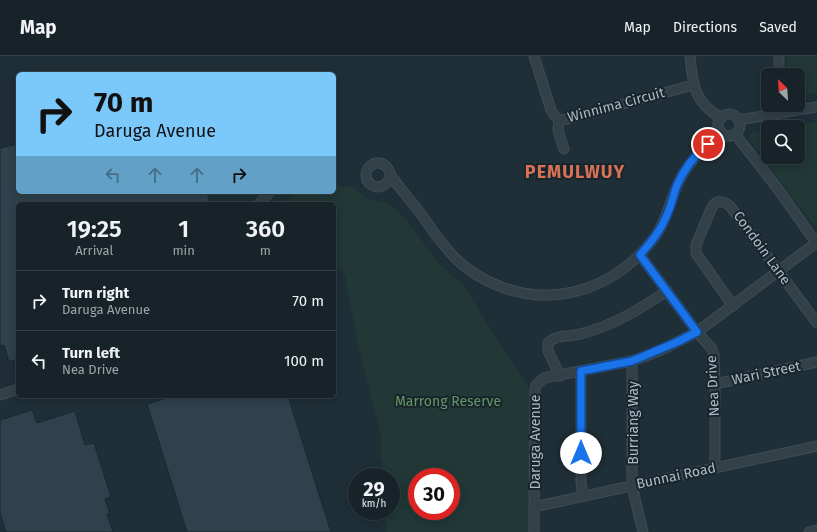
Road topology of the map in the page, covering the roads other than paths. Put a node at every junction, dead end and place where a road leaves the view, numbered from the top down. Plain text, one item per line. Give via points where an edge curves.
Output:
1 (534, 56) edge
2 (690, 56) edge
3 (779, 56) edge
4 (779, 68) edge
5 (693, 85) junction
6 (817, 107) edge
7 (805, 108) edge
8 (768, 112) edge
9 (721, 118) junction
10 (559, 120) junction
11 (738, 120) junction
12 (721, 132) junction
13 (735, 134) junction
14 (564, 149) dead end
15 (390, 174) junction
16 (382, 186) junction
17 (268, 194) edge
18 (405, 195) junction
19 (261, 202) edge
20 (817, 244) edge
21 (640, 255) junction
22 (779, 271) junction
23 (667, 291) junction
24 (733, 306) junction
25 (817, 323) edge
26 (697, 332) junction
27 (632, 361) junction
28 (817, 362) edge
29 (581, 371) junction
30 (560, 376) junction
31 (715, 384) junction
32 (16, 390) edge
33 (0, 395) edge
34 (817, 446) edge
35 (715, 468) junction
36 (632, 486) junction
37 (583, 496) junction
38 (534, 507) junction
39 (817, 530) edge
40 (534, 532) edge
41 (643, 532) edge
42 (809, 532) edge

1 - 10 street, Winnima Circuit via 551,110
2 - 5 street
3 - 4 street
5 - 9 street via 703,104
5 - 10 street, Winnima Circuit
6 - 7 street
8 - 11 street
9 - 11 street via 732,115
9 - 12 street via 718,125
10 - 14 street via 558,131
11 - 13 street via 740,128
12 - 13 street via 728,136
12 - 21 street via 693,158 685,170 667,217 656,237
13 - 20 street
15 - 16 street via 388,182
15 - 16 street via 388,167 381,163 374,164 368,169 366,177 370,184
15 - 18 street
16 - 18 street
17 - 19 street
18 - 21 street via 462,264 476,275 517,292 554,295 592,287 611,278
20 - 22 street, Daruga Avenue
21 - 23 street, Nea Drive
22 - 24 street, Daruga Avenue
22 - 24 street, Condoin Lane via 730,206 723,201 714,203 696,245 696,253
22 - 25 street, Condoin Lane
23 - 26 street, Nea Drive
23 - 30 street via 610,325 551,340 548,343 548,351
24 - 26 street, Daruga Avenue
26 - 27 street, Daruga Avenue
26 - 31 street, Nea Drive via 714,354
27 - 29 street, Daruga Avenue
27 - 36 street, Burriang Way
28 - 31 street, Wari Street
29 - 30 street, Daruga Avenue
29 - 37 street
30 - 38 street, Daruga Avenue via 544,378 535,389
31 - 35 street, Nea Drive
32 - 33 street
34 - 35 street, Bunnai Road
35 - 36 street, Bunnai Road
36 - 37 street, Bunnai Road
36 - 41 street, Burriang Way
37 - 38 street, Bunnai Road
38 - 40 street, Daruga Avenue
39 - 42 street

